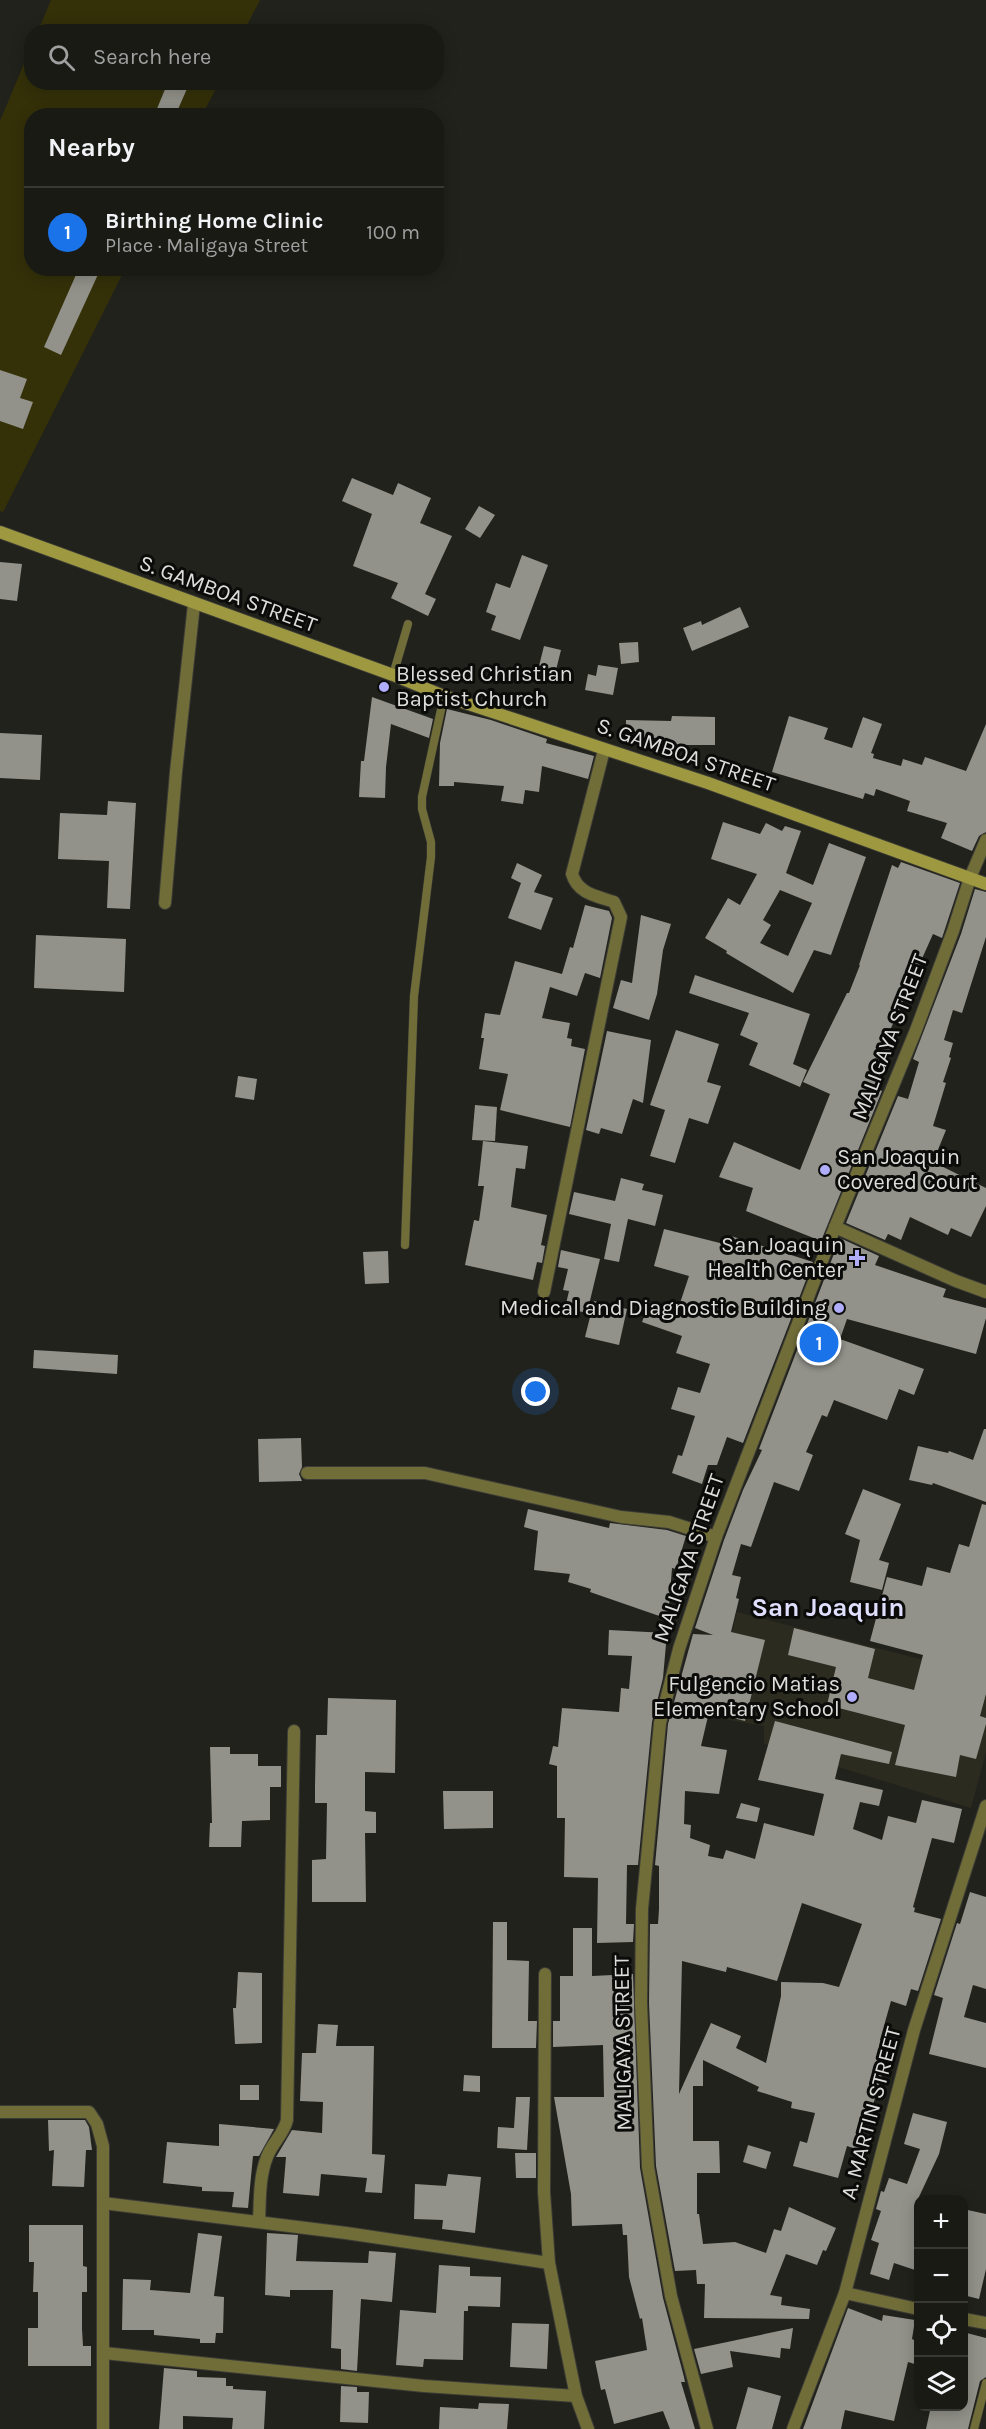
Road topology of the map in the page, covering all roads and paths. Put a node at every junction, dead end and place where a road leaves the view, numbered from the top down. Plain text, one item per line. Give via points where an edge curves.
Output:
1 (0, 532) edge
2 (194, 604) junction
3 (408, 624) dead end
4 (393, 675) junction
5 (444, 696) junction
6 (604, 750) junction
7 (986, 840) edge
8 (970, 878) junction
9 (986, 884) edge
10 (165, 903) dead end
11 (835, 1227) junction
12 (405, 1245) dead end
13 (544, 1292) dead end
14 (986, 1292) edge
15 (307, 1473) dead end
16 (716, 1537) junction
17 (294, 1731) dead end
18 (986, 1806) edge
19 (545, 1974) dead end
20 (0, 2112) edge
21 (103, 2203) junction
22 (259, 2222) junction
23 (549, 2263) junction
24 (845, 2293) junction
25 (914, 2308) edge
26 (968, 2320) edge
27 (986, 2324) edge
28 (104, 2353) junction
29 (986, 2383) edge
30 (576, 2396) junction
31 (103, 2429) edge
32 (588, 2429) edge
33 (707, 2429) edge
34 (793, 2429) edge
35 (974, 2429) edge

1 - 2 main road, S. GAMBOA STREET
2 - 4 main road, S. GAMBOA STREET
2 - 10 street
3 - 4 lane
4 - 5 main road, S. GAMBOA STREET
5 - 6 main road, S. GAMBOA STREET
5 - 12 lane via 422,797 431,857 414,996
6 - 8 main road, S. GAMBOA STREET via 708,783
6 - 13 street via 572,874 581,890 614,902 621,917
7 - 8 street, MALIGAYA STREET
8 - 9 main road, S. GAMBOA STREET
8 - 11 street, MALIGAYA STREET via 920,1019
11 - 14 street
11 - 16 street, MALIGAYA STREET
15 - 16 street via 425,1473 621,1517 669,1522
16 - 33 street, MALIGAYA STREET via 679,1649 660,1723 642,1909 641,2003 648,2167 671,2296
17 - 22 street via 287,2120 267,2156
18 - 24 street, A. MARTIN STREET via 914,2030
19 - 23 street via 544,2192
20 - 21 street via 89,2112 103,2146
21 - 22 street
21 - 28 street
22 - 23 street
23 - 30 street
24 - 25 street
24 - 34 street, A. MARTIN STREET
26 - 27 street
28 - 30 street via 424,2386
28 - 31 street
29 - 35 lane
30 - 32 street

